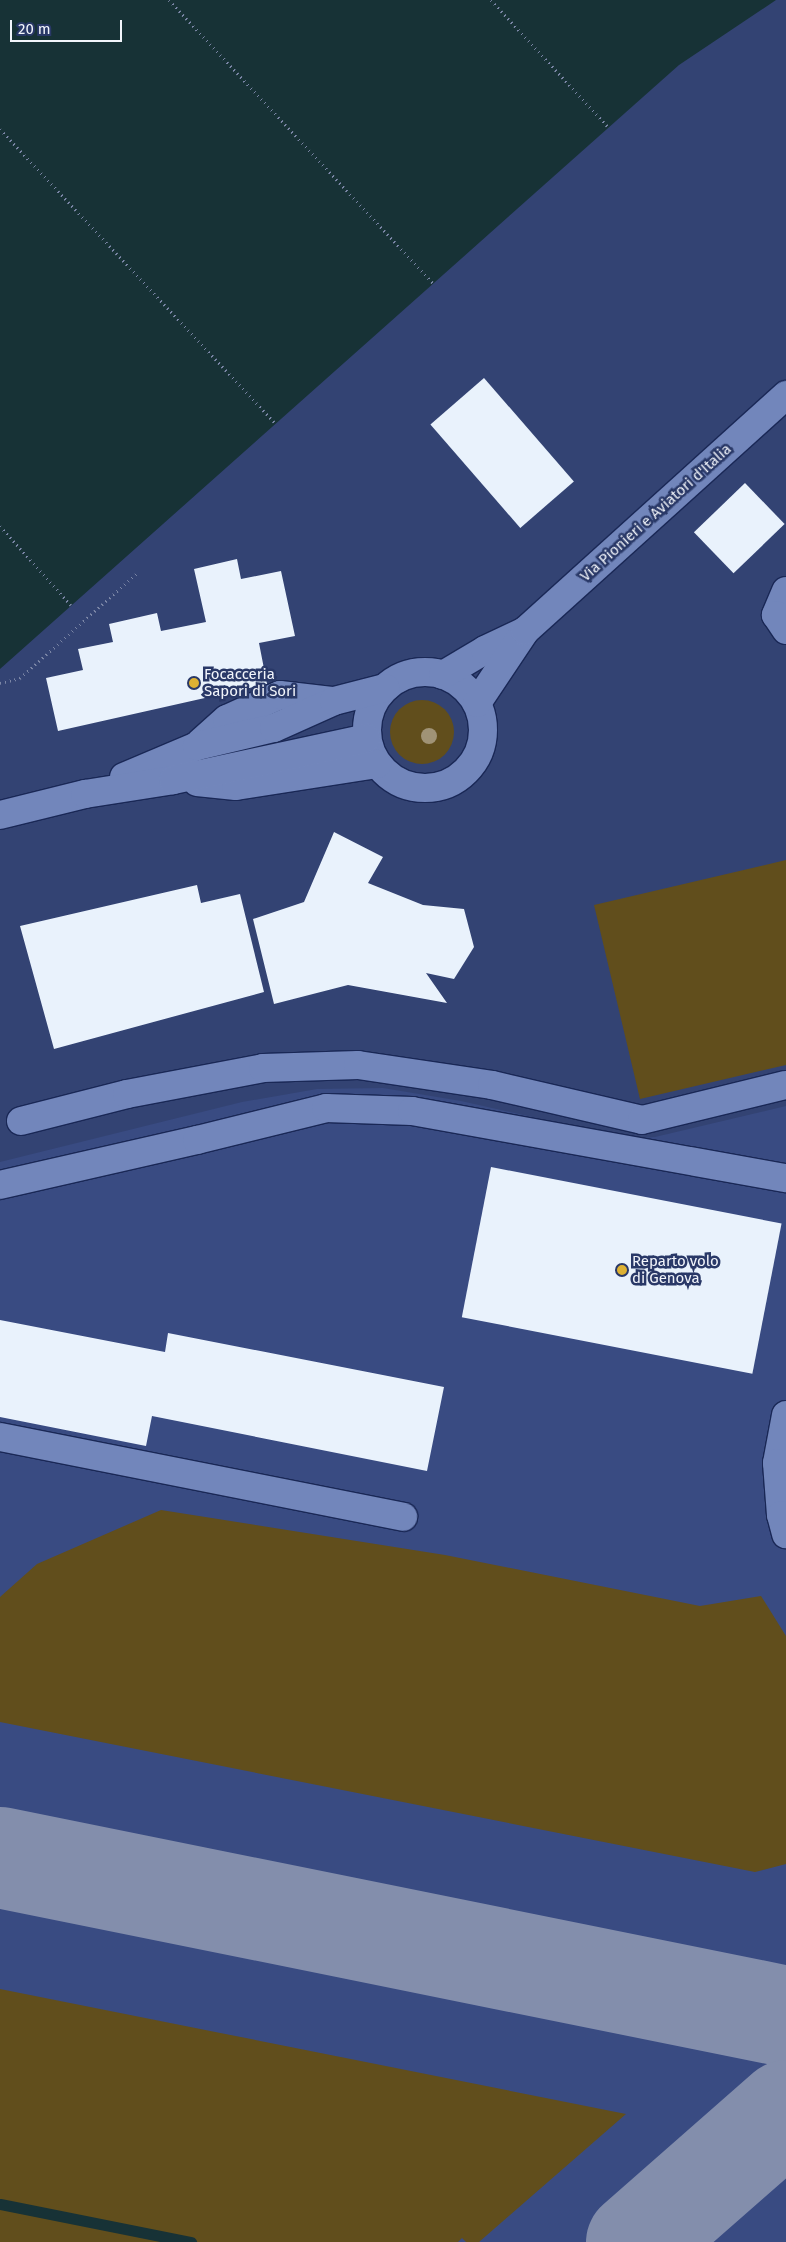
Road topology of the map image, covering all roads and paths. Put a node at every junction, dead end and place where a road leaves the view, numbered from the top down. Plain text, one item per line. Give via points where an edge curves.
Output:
1 (169, 0) edge
2 (491, 0) edge
3 (609, 128) dead end
4 (0, 130) edge
5 (433, 283) dead end
6 (786, 395) edge
7 (275, 423) dead end
8 (0, 526) edge
9 (138, 572) dead end
10 (786, 591) edge
11 (71, 605) dead end
12 (525, 630) junction
13 (786, 630) edge
14 (443, 675) junction
15 (0, 683) edge
16 (385, 688) junction
17 (477, 703) junction
18 (367, 738) junction
19 (377, 764) junction
20 (173, 780) junction
21 (85, 794) junction
22 (0, 815) edge
23 (786, 1085) edge
24 (21, 1121) dead end
25 (786, 1178) edge
26 (0, 1185) edge
27 (786, 1415) edge
28 (0, 1437) edge
29 (403, 1517) dead end
30 (786, 1534) edge

1 - 5 path
2 - 3 path
4 - 7 path
6 - 12 street, Via Pionieri e Aviatori d'Italia
8 - 11 path
9 - 15 path via 20,678
10 - 13 street via 776,615
12 - 14 street, Via Pionieri e Aviatori d'Italia
12 - 17 street, Via Pionieri e Aviatori d'Italia
14 - 16 street via 412,673
14 - 17 street via 463,686
16 - 18 street via 370,711
16 - 21 street via 334,701 274,728 197,746
17 - 19 street via 483,722 482,741 475,759 455,780 437,787 418,787 399,782
18 - 19 street
18 - 20 street
19 - 20 street via 236,786
20 - 21 street
21 - 22 street
23 - 24 street via 642,1120 492,1084 358,1065 263,1068 127,1094
25 - 26 street via 412,1111 326,1108
27 - 30 street via 778,1463 781,1515
28 - 29 street

